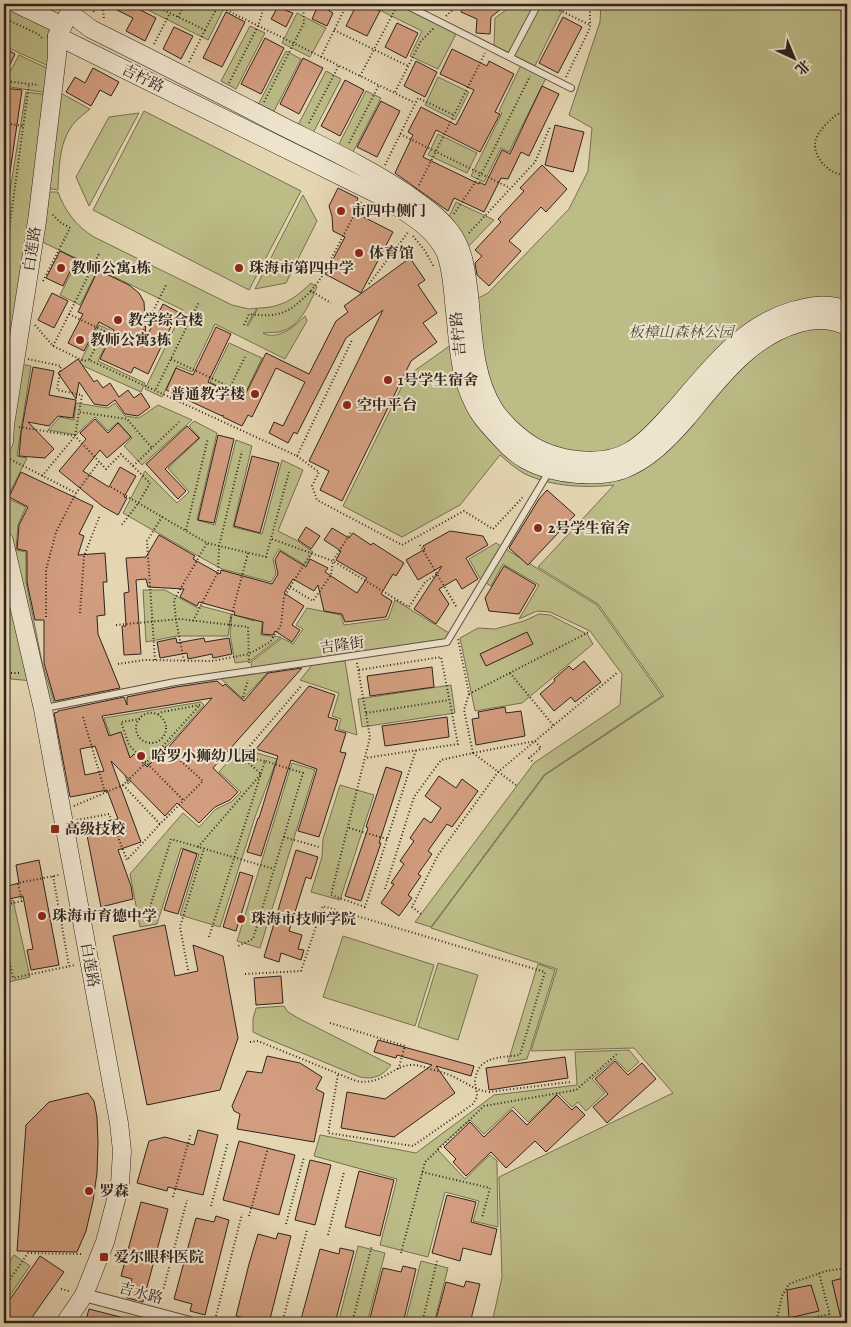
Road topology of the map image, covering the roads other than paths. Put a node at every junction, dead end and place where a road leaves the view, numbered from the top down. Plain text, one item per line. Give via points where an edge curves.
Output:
1 (17, 4) edge
2 (404, 4) edge
3 (538, 4) edge
4 (67, 24) edge
5 (510, 57) junction
6 (571, 88) dead end
7 (847, 310) edge
8 (847, 326) edge
9 (4, 442) edge
10 (550, 469) junction
11 (4, 541) edge
12 (43, 709) junction
13 (84, 1295) junction
14 (66, 1323) edge
15 (190, 1323) edge

1 - 4 main road
2 - 5 lane
3 - 5 lane
4 - 7 main road, 吉柠路 via 91,29 350,161 430,210 450,231 462,251 476,351 486,395 507,426 535,448 569,459 588,461 601,461 629,452 659,427 721,356 765,322 783,313 824,304
4 - 9 main road, 白莲路 via 56,56 37,221
4 - 10 main road, 吉柠路 via 379,195 420,222 446,255 461,364 473,403 504,443 525,460
5 - 6 lane
8 - 10 main road, 吉柠路 via 826,320 809,320 768,336 730,368 659,447 621,470 575,474
10 - 12 lane, 吉隆街 via 447,642 175,682
11 - 12 main road, 白莲路
12 - 13 main road, 白莲路 via 69,816 73,872 122,1151 120,1184 105,1242
13 - 14 main road, 白莲路
13 - 15 street, 吉水路

